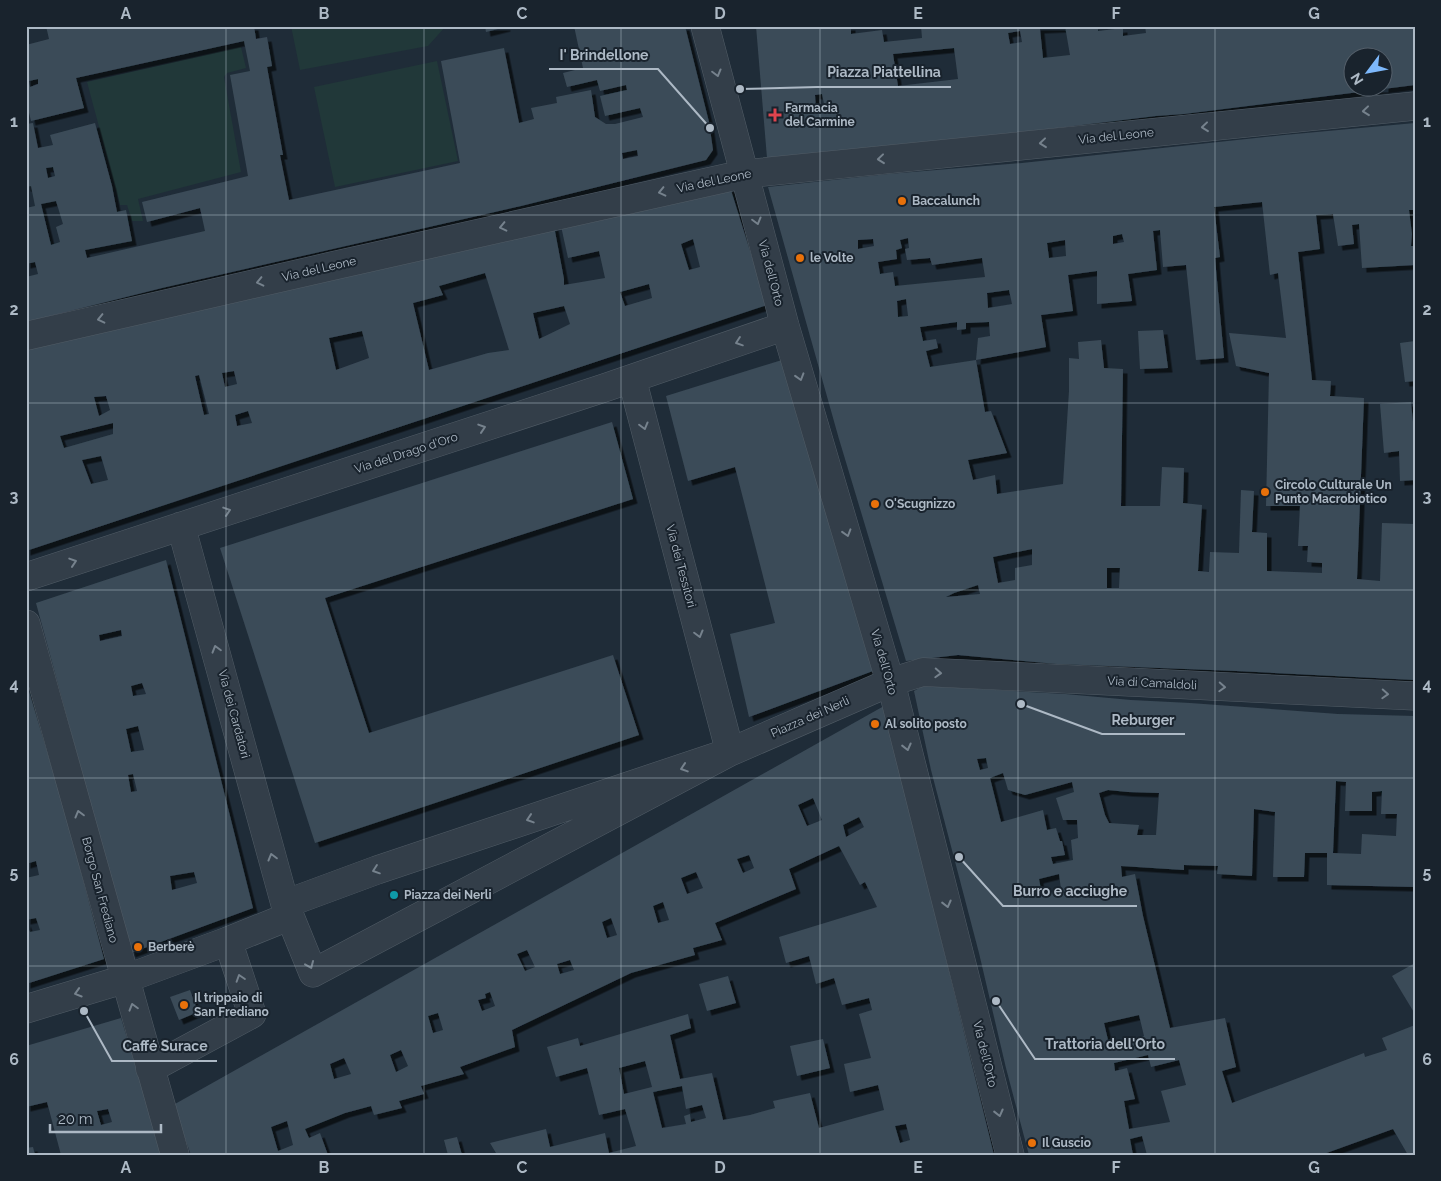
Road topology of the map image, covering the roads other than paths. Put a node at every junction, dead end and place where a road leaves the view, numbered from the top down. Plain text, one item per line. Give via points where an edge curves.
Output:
1 (705, 26) edge
2 (1415, 106) edge
3 (744, 174) junction
4 (785, 326) junction
5 (26, 336) edge
6 (632, 379) junction
7 (181, 526) junction
8 (26, 577) edge
9 (26, 624) edge
10 (891, 682) junction
11 (1415, 696) edge
12 (730, 752) junction
13 (288, 910) junction
14 (228, 941) junction
15 (125, 979) junction
16 (26, 1008) edge
17 (150, 1069) junction
18 (174, 1155) edge
19 (1010, 1155) edge

1 -> 3 street, Via dell'Orto
2 -> 3 street, Via del Leone
3 -> 4 street, Via dell'Orto
3 -> 5 street, Via del Leone
4 -> 6 street, Via del Drago d'Oro
4 -> 10 street, Via dell'Orto
7 -> 6 street, Via del Drago d'Oro
6 -> 12 street, Via dei Tessitori
8 -> 7 street, Via del Drago d'Oro
13 -> 7 street, Via dei Cardatori
15 -> 9 street, Borgo San Frediano
10 -> 11 street, Via di Camaldoli via 923,672
10 - 12 street, Piazza dei Nerli
10 -> 19 street, Via dell'Orto
12 -> 13 street, Piazza dei Nerli via 377,870
13 -> 12 street, Piazza dei Nerli via 313,973
13 - 14 street, Piazza dei Nerli
14 - 15 street, Piazza dei Nerli
17 -> 14 street via 252,1014
15 -> 16 street, Piazza dei Nerli
17 -> 15 street, Borgo San Frediano
17 - 18 street, Borgo San Frediano

